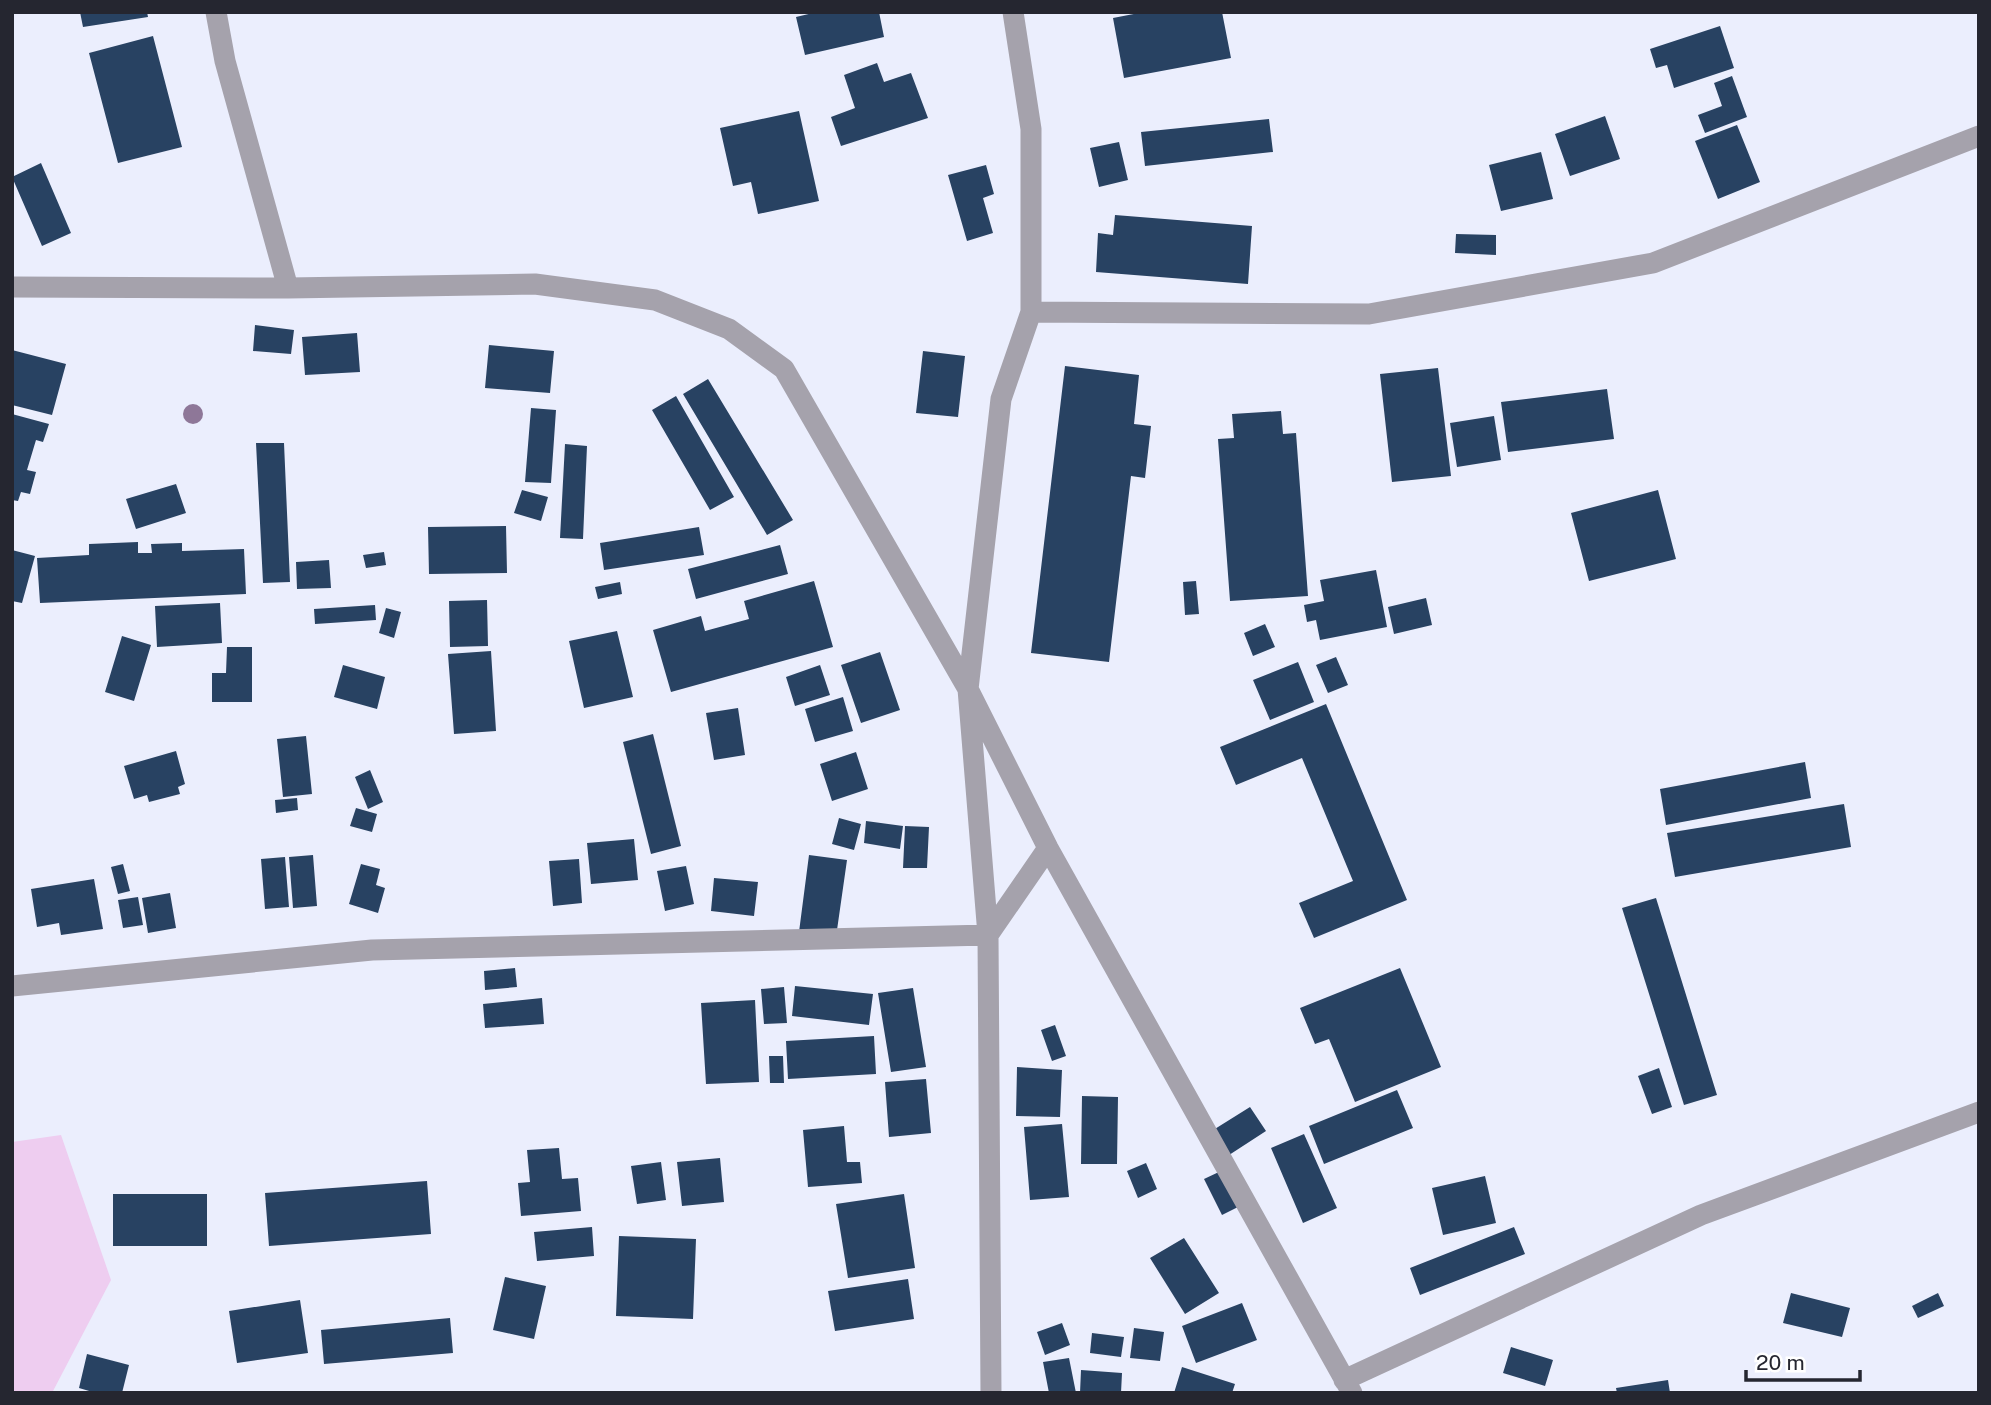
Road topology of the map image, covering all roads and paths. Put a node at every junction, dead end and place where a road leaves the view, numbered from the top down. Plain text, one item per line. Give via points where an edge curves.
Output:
1 (216, 12) edge
2 (1013, 12) edge
3 (1979, 136) edge
4 (12, 287) edge
5 (288, 288) junction
6 (1031, 312) junction
7 (968, 689) junction
8 (1048, 848) junction
9 (988, 935) junction
10 (12, 986) edge
11 (1979, 1112) edge
12 (1348, 1386) edge
13 (991, 1393) edge

1 - 5 street via 225,61
2 - 6 street via 1031,129
3 - 6 street via 1653,263 1368,314
4 - 5 street
5 - 7 street via 536,284 655,300 729,329 784,369
6 - 7 street via 1001,399
7 - 8 street
7 - 9 street
8 - 9 street
8 - 12 street
9 - 10 street via 372,950
9 - 13 street
11 - 12 street via 1701,1215

